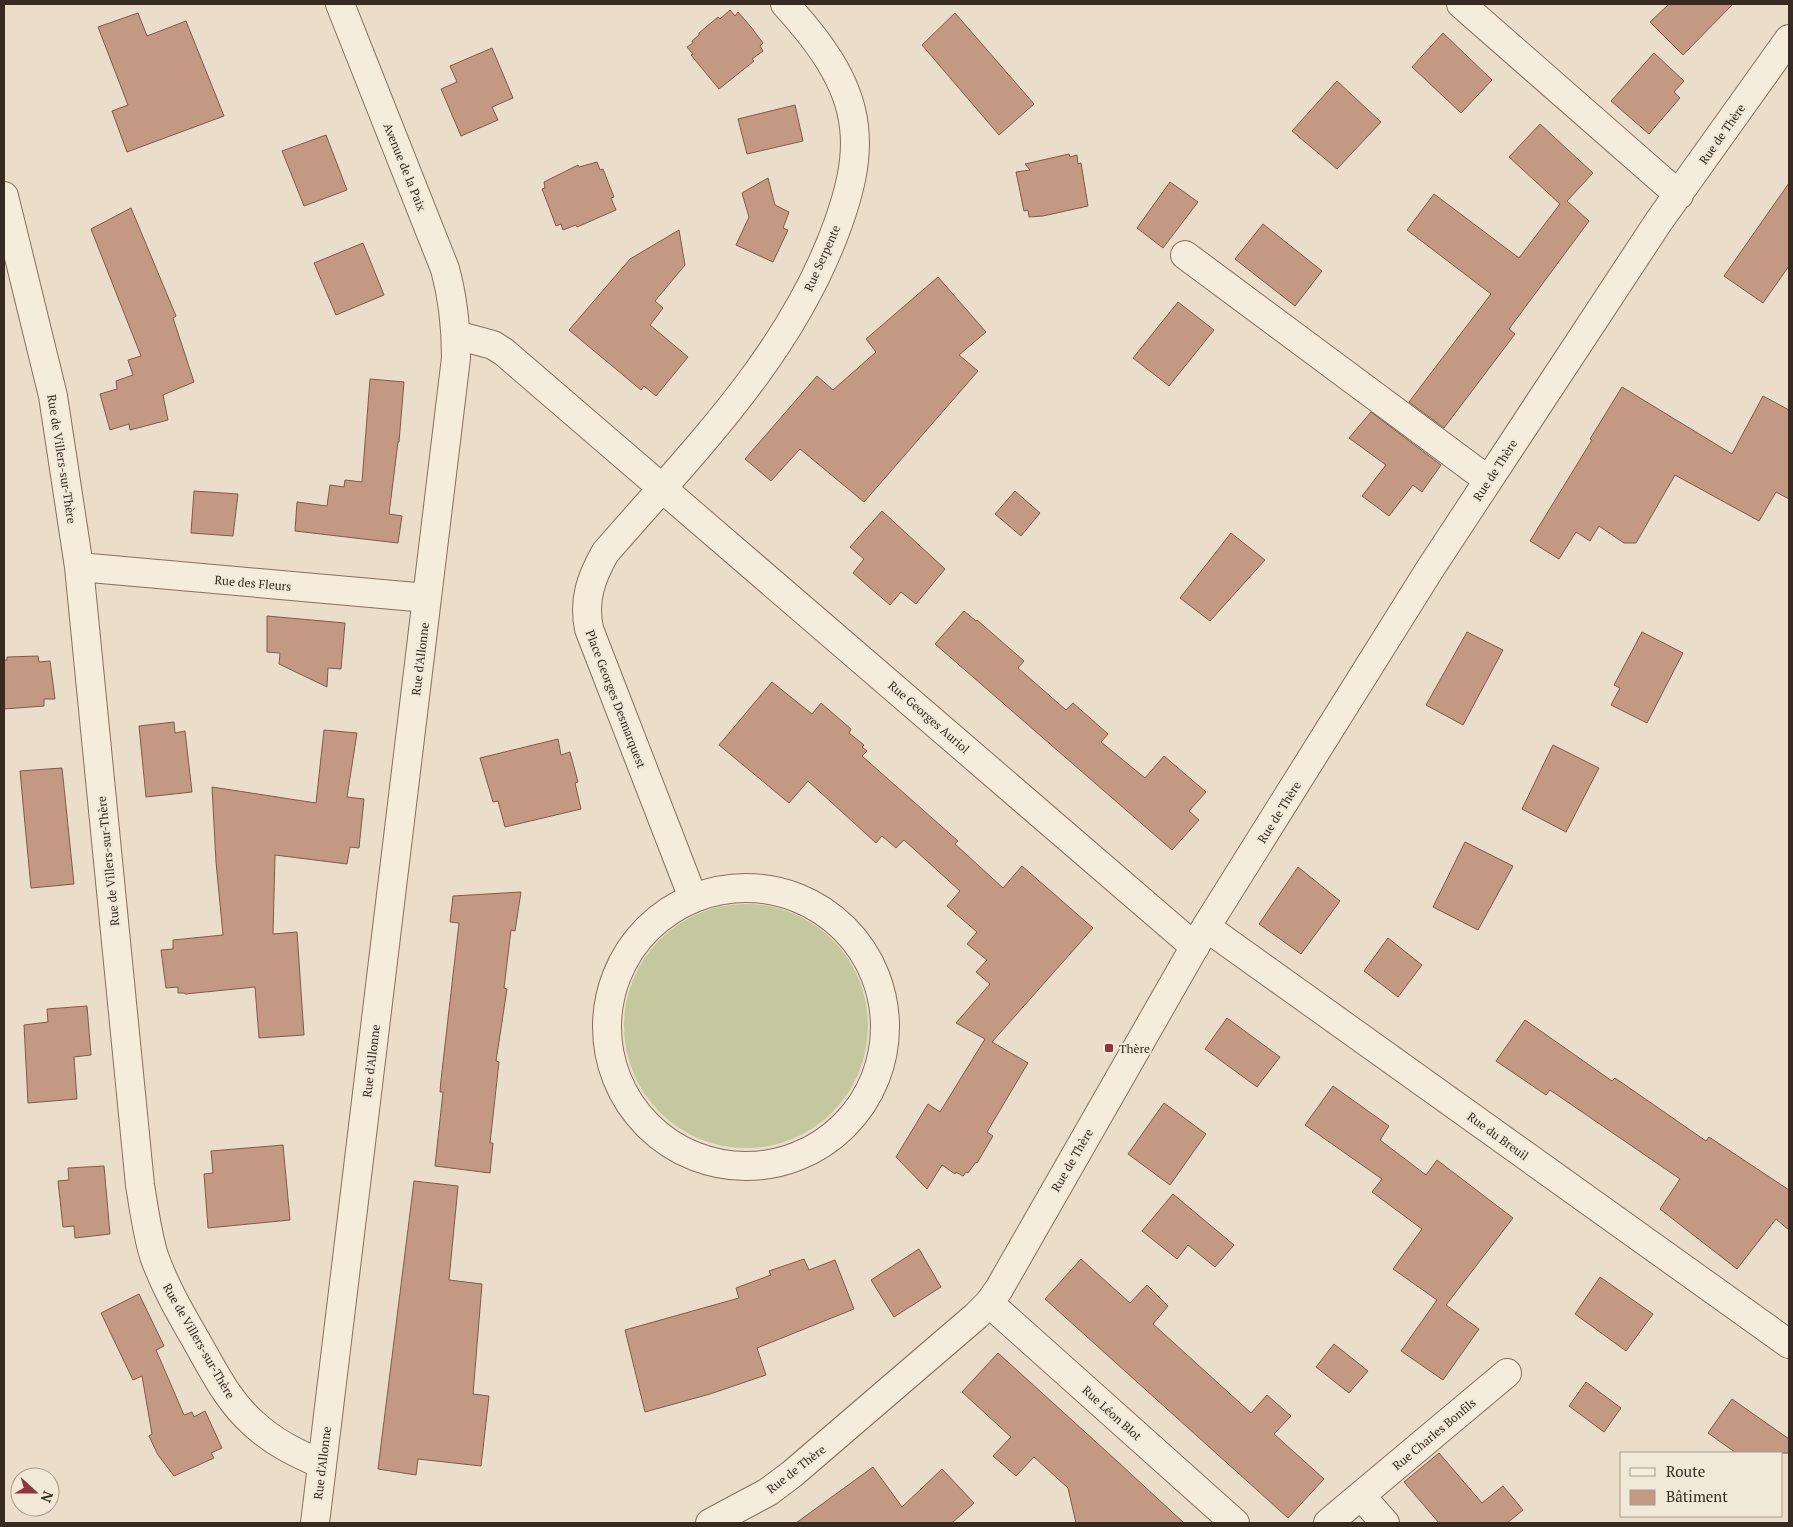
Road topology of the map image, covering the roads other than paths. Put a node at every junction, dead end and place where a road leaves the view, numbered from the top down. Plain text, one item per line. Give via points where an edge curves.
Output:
1 (340, 4) edge
2 (785, 4) edge
3 (1461, 4) edge
4 (1789, 38) edge
5 (1679, 195) junction
6 (4, 196) edge
7 (1185, 255) dead end
8 (456, 335) junction
9 (1488, 480) junction
10 (662, 487) junction
11 (79, 568) junction
12 (427, 598) junction
13 (692, 898) junction
14 (1201, 937) junction
15 (989, 1303) junction
16 (1789, 1344) edge
17 (1507, 1373) dead end
18 (321, 1464) junction
19 (1361, 1496) junction
20 (315, 1523) edge
21 (710, 1523) edge
22 (1235, 1523) edge
23 (1328, 1523) edge
24 (1385, 1523) edge

1 - 8 street, Avenue de la Paix via 439,251 451,293
2 - 10 street, Rue Serpente via 818,42 843,87 850,107 855,147 849,190 828,251 783,336 742,395
3 - 5 street
4 - 5 street, Rue de Thère
5 - 9 street, Rue de Thère
6 - 11 street, Rue de Villers-sur-Thère via 53,396
7 - 9 street
8 - 10 street via 493,345 504,352
8 - 12 street, Avenue de la Paix via 454,382
9 - 14 street, Rue de Thère
10 - 13 street, Place Georges Desmarquest via 605,553 591,584 586,615
10 - 14 street, Rue Georges Auriol
11 - 12 street, Rue des Fleurs
11 - 18 street, Rue de Villers-sur-Thère via 140,1185 154,1255 167,1290 235,1404 269,1437
12 - 18 street, Rue d'Allonne
13 - 13 street via 673,908 645,932 627,954 618,974 610,995 607,1038 618,1080 640,1118 674,1146 693,1155 736,1166 757,1166 800,1155 819,1145 847,1122 865,1099 874,1079 885,1037 881,993 874,973 864,953 846,930 818,907 799,898 756,888 713,891
14 - 15 street, Rue de Thère
14 - 16 street, Rue du Breuil
15 - 21 street, Rue de Thère via 792,1474 768,1492
15 - 22 street, Rue Léon Blot
17 - 19 street, Rue Charles Bonfils
18 - 20 street, Rue d'Allonne
19 - 23 street, Rue Charles Bonfils
19 - 24 street

